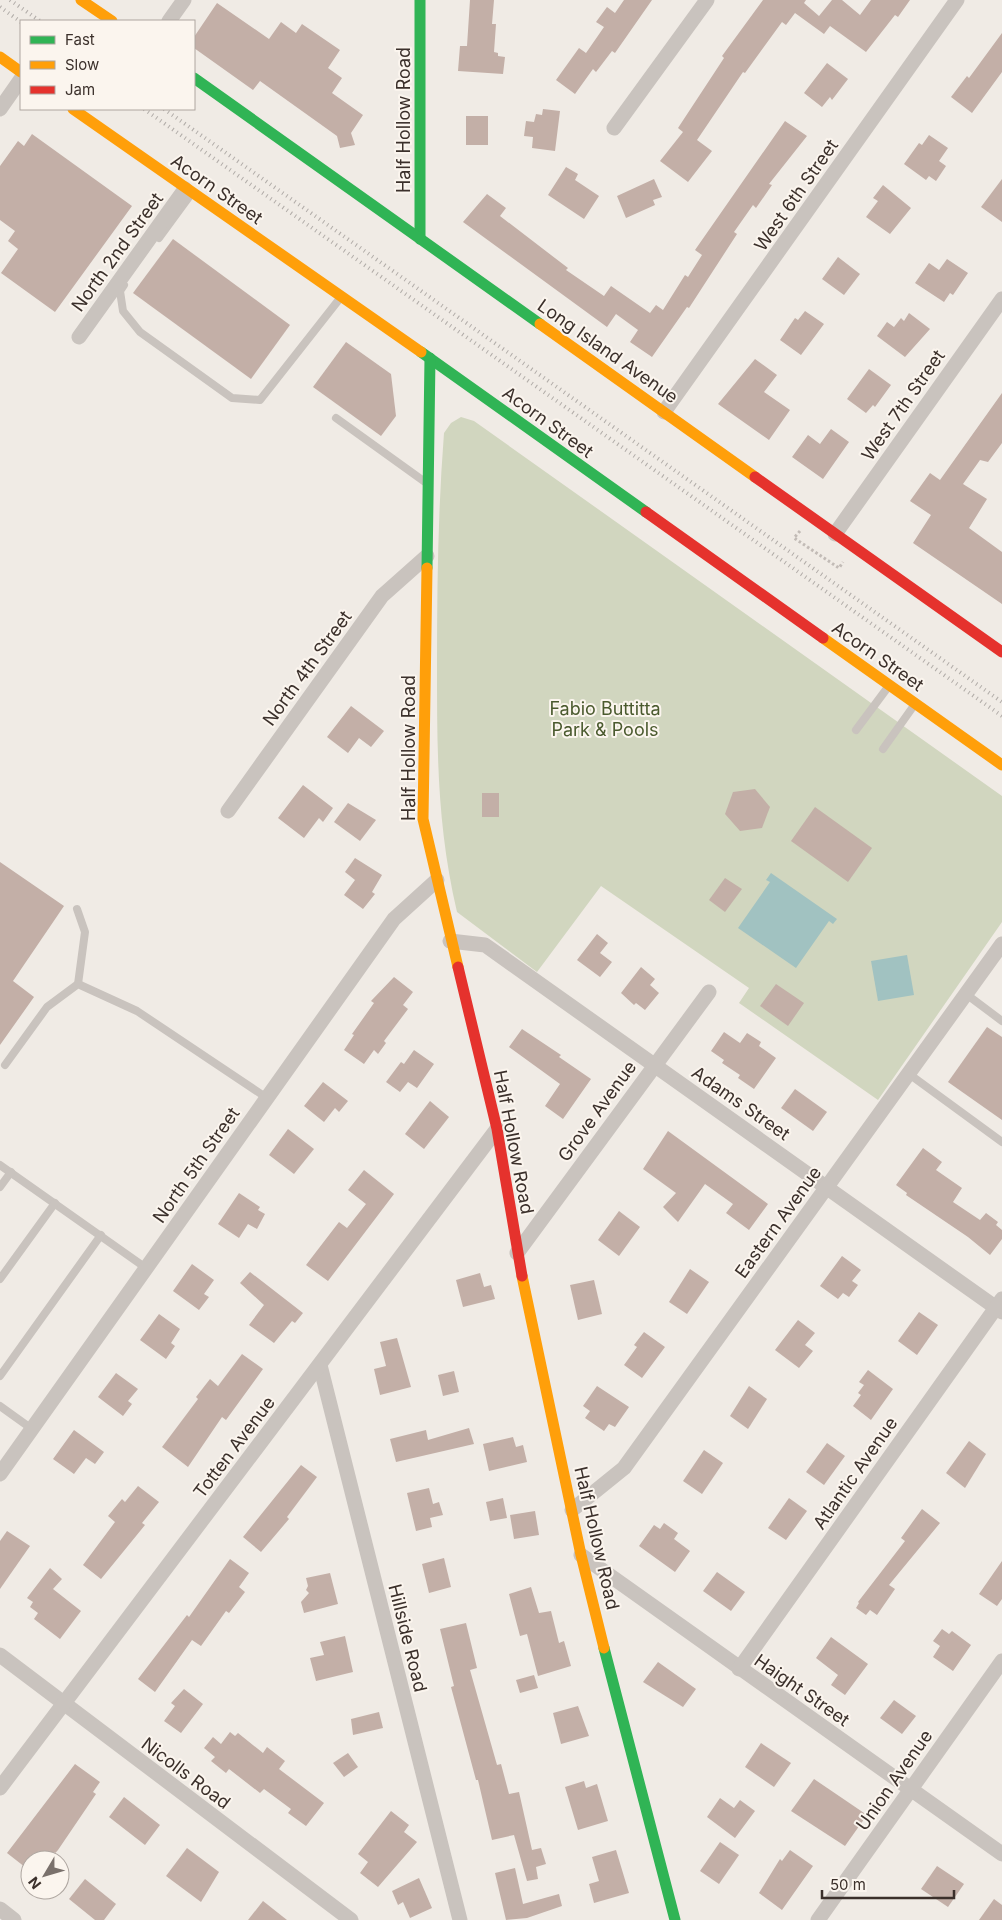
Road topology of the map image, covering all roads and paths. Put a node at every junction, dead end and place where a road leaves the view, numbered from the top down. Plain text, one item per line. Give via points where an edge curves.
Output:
1 (80, 0) edge
2 (184, 0) edge
3 (420, 0) edge
4 (707, 0) edge
5 (957, 0) edge
6 (110, 20) edge
7 (170, 20) edge
8 (0, 57) edge
9 (20, 71) edge
10 (195, 79) edge
11 (20, 80) edge
12 (0, 109) edge
13 (73, 110) edge
14 (614, 128) dead end
15 (189, 191) junction
16 (420, 239) junction
17 (341, 297) junction
18 (1002, 299) edge
19 (79, 337) dead end
20 (430, 358) junction
21 (664, 412) junction
22 (336, 418) dead end
23 (429, 485) junction
24 (800, 530) dead end
25 (835, 534) junction
26 (427, 556) junction
27 (844, 562) dead end
28 (1002, 652) edge
29 (889, 685) junction
30 (915, 704) junction
31 (856, 730) dead end
32 (883, 749) dead end
33 (1002, 765) edge
34 (228, 811) dead end
35 (434, 882) junction
36 (77, 909) dead end
37 (450, 940) junction
38 (1002, 944) edge
39 (78, 984) junction
40 (709, 992) dead end
41 (966, 994) junction
42 (1002, 1021) edge
43 (5, 1065) dead end
44 (655, 1065) junction
45 (908, 1074) junction
46 (267, 1098) junction
47 (497, 1129) junction
48 (1002, 1142) edge
49 (0, 1165) edge
50 (11, 1172) junction
51 (0, 1187) edge
52 (827, 1187) junction
53 (55, 1203) junction
54 (101, 1235) junction
55 (517, 1253) junction
56 (146, 1268) junction
57 (0, 1280) edge
58 (1000, 1307) edge
59 (320, 1365) junction
60 (0, 1376) edge
61 (0, 1406) edge
62 (32, 1429) junction
63 (0, 1474) edge
64 (572, 1510) junction
65 (581, 1555) junction
66 (0, 1656) edge
67 (1002, 1661) edge
68 (739, 1669) junction
69 (63, 1704) junction
70 (0, 1788) edge
71 (910, 1789) junction
72 (1002, 1854) edge
73 (0, 1909) edge
74 (14, 1920) edge
75 (351, 1920) edge
76 (460, 1920) edge
77 (675, 1920) edge
78 (818, 1920) edge

1 - 6 street
2 - 7 street
3 - 16 street, Half Hollow Road
4 - 14 street
5 - 21 street, West 6th Street
8 - 9 street
10 - 16 street, Long Island Avenue
11 - 12 street
13 - 15 street, Acorn Street
15 - 17 street, Acorn Street
15 - 17 lane via 120,291 123,311 140,332 232,398 260,400
15 - 19 street, North 2nd Street
16 - 21 street, Long Island Avenue
17 - 20 street, Acorn Street
18 - 25 street, West 7th Street
20 - 23 street, Half Hollow Road
20 - 29 street, Acorn Street
21 - 25 street, Long Island Avenue
22 - 23 lane
23 - 26 street, Half Hollow Road
24 - 27 path via 794,538 839,568
25 - 28 street, Long Island Avenue
26 - 34 street, North 4th Street via 382,596
26 - 35 street, Half Hollow Road via 423,819
29 - 30 street, Acorn Street
29 - 31 lane
30 - 32 lane
30 - 33 street, Acorn Street
35 - 37 street, Half Hollow Road
35 - 46 street, North 5th Street via 394,919
36 - 39 lane via 85,932
37 - 44 street, Adams Street via 484,945
37 - 47 street, Half Hollow Road
38 - 41 street, Eastern Avenue
39 - 43 lane via 48,1007
39 - 46 lane via 137,1011
40 - 44 street, Grove Avenue
41 - 42 lane
41 - 45 street, Eastern Avenue
44 - 52 street, Adams Street
44 - 55 street, Grove Avenue
45 - 48 lane
45 - 52 street, Eastern Avenue
46 - 56 street, North 5th Street
47 - 55 street, Half Hollow Road
47 - 59 street, Totten Avenue
49 - 50 lane
50 - 51 lane
50 - 53 lane
52 - 58 street, Adams Street
52 - 64 street, Eastern Avenue via 624,1468
53 - 54 lane
53 - 57 lane
54 - 56 lane
54 - 60 lane
55 - 64 street, Half Hollow Road
56 - 62 street, North 5th Street
58 - 68 street, Atlantic Avenue
59 - 69 street, Totten Avenue
59 - 76 street, Hillside Road
61 - 62 lane
62 - 63 street, North 5th Street
64 - 65 street, Half Hollow Road
65 - 68 street, Haight Street
65 - 77 street, Half Hollow Road via 642,1803
66 - 69 street, Nicolls Road
67 - 71 street, Union Avenue
68 - 71 street, Haight Street
69 - 70 street, Totten Avenue
69 - 75 street, Nicolls Road
71 - 72 street, Haight Street
71 - 78 street, Union Avenue
73 - 74 street

